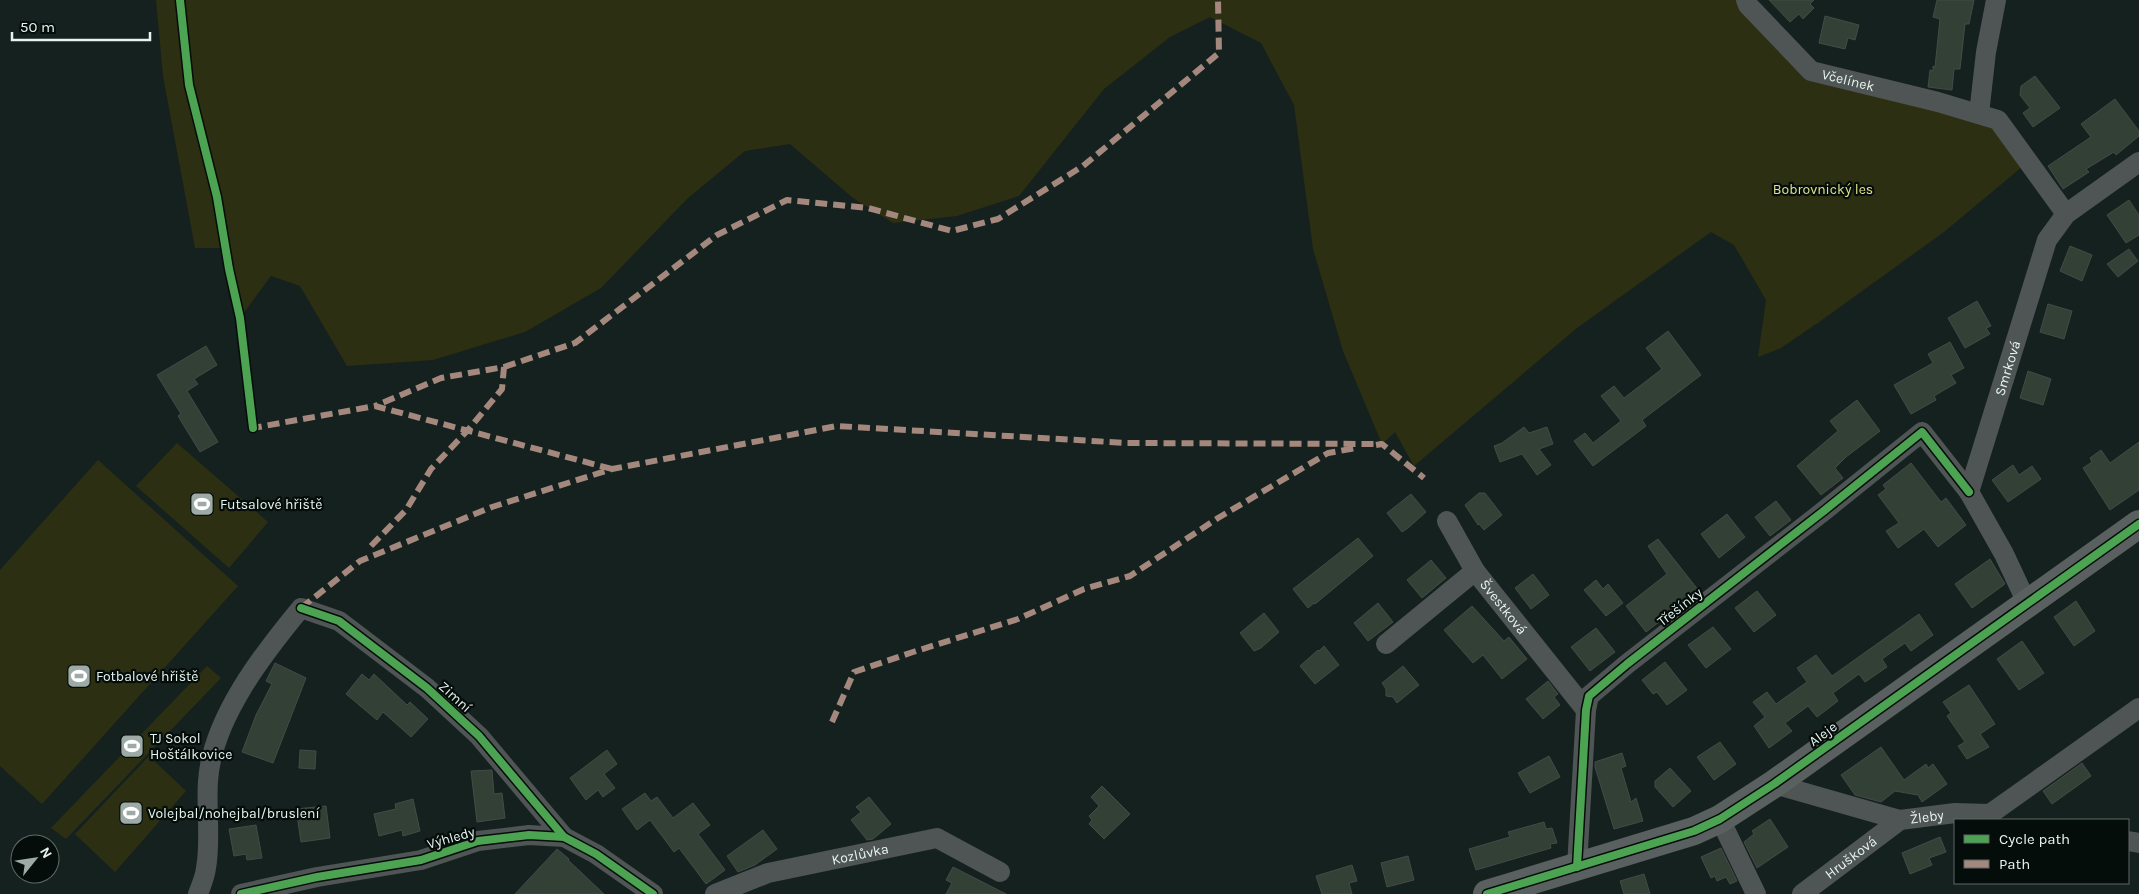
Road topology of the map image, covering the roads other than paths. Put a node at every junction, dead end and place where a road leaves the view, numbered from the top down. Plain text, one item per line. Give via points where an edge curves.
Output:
1 (1746, 0) edge
2 (1996, 0) edge
3 (1979, 114) junction
4 (2139, 162) edge
5 (2066, 214) junction
6 (1969, 492) junction
7 (1447, 521) dead end
8 (2139, 524) edge
9 (1475, 572) junction
10 (2027, 603) junction
11 (1386, 644) dead end
12 (2139, 708) edge
13 (1586, 710) junction
14 (1774, 784) junction
15 (1995, 817) edge
16 (1720, 819) junction
17 (1900, 820) junction
18 (564, 837) junction
19 (1577, 867) junction
20 (1000, 872) dead end
21 (198, 894) edge
22 (241, 894) edge
23 (653, 894) edge
24 (715, 894) edge
25 (1487, 894) edge
26 (1756, 894) edge
27 (1802, 894) edge

1 - 3 street, Včelínek via 1810,71
2 - 3 street
3 - 5 street, Včelínek via 1998,120
4 - 5 street, Smrková
5 - 6 street, Smrková via 2047,240
6 - 10 street
6 - 13 street, Třešínky via 1922,432 1627,664 1589,696
7 - 9 street
8 - 10 street, Aleje
9 - 11 street, Švestková
9 - 13 street, Švestková
10 - 14 street, Aleje
12 - 15 street, Žleby
13 - 19 street, Třešínky
14 - 16 street, Aleje
14 - 17 street, Žleby
15 - 17 street, Žleby via 1955,814
16 - 19 street, Aleje
16 - 26 street
17 - 27 street, Hrušková
18 - 21 street, Zimní via 479,736 427,688 340,622 301,608 264,653 220,732 208,779 206,868
18 - 22 street, Výhledy via 529,835 478,842 421,860 317,877
18 - 23 street, Výhledy via 596,854
19 - 25 street, Aleje
20 - 24 street, Kozlůvka via 937,838 768,873

